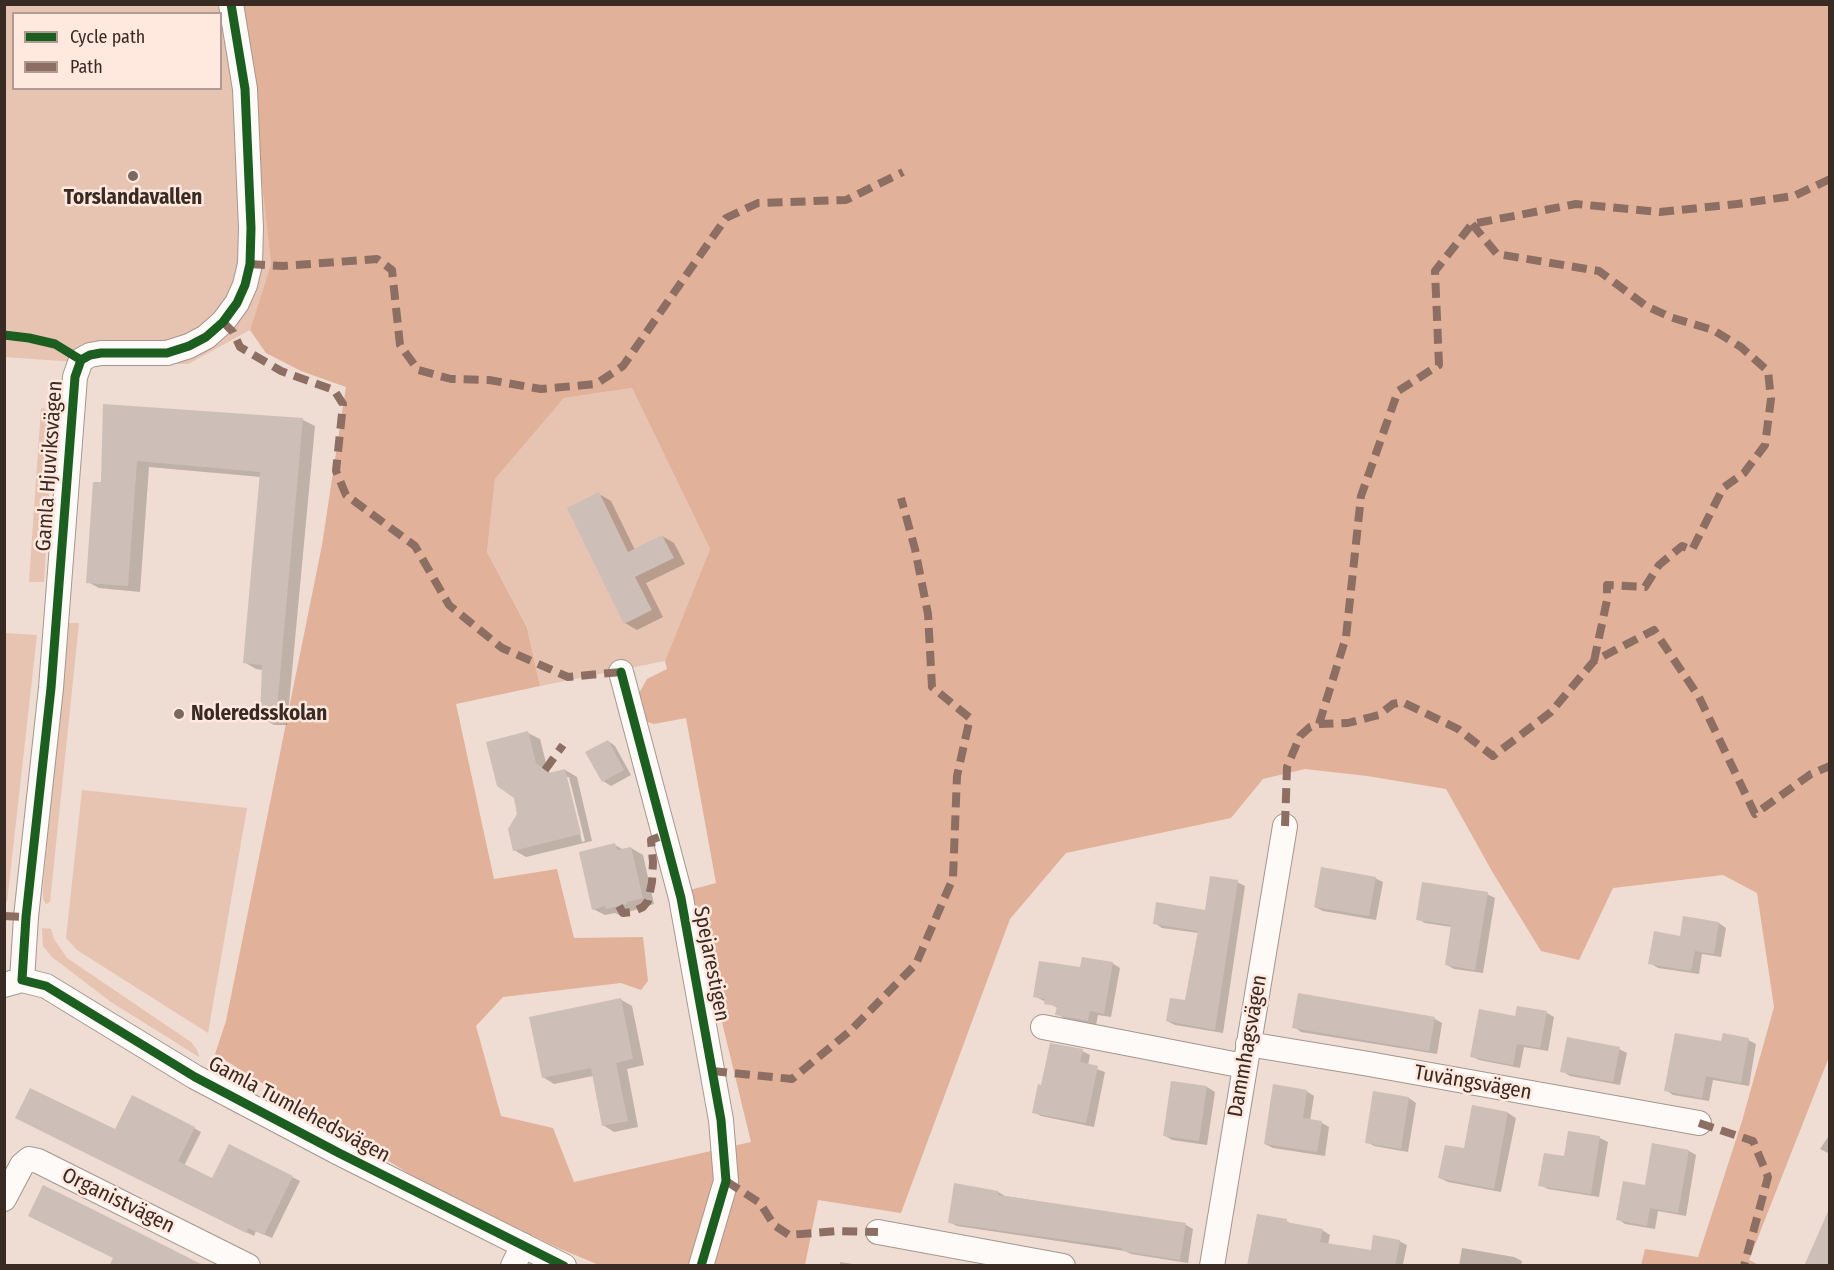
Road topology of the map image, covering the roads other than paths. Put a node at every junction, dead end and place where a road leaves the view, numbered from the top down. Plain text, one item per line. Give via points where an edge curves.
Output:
1 (231, 4) edge
2 (621, 672) dead end
3 (1285, 826) dead end
4 (13, 982) edge
5 (1043, 1027) dead end
6 (1246, 1055) junction
7 (1699, 1123) dead end
8 (4, 1199) edge
9 (878, 1232) dead end
10 (518, 1255) edge
11 (248, 1266) edge
12 (564, 1266) edge
13 (701, 1266) edge
14 (1063, 1266) edge
15 (1212, 1266) edge

1 - 4 street, Gamla Hjuviksvägen via 245,89 250,264 237,303 206,337 166,353 90,355 81,360 75,378 51,688 26,917
2 - 13 street, Spejarestigen via 681,898 721,1120 726,1181
3 - 6 street, Dammhagsvägen
4 - 10 street, Gamla Tumlehedsvägen via 46,986 195,1077
5 - 6 street, Tuvängsvägen
6 - 7 street, Tuvängsvägen via 1369,1064
6 - 15 street, Dammhagsvägen
8 - 11 street, Organistvägen via 22,1165 29,1159 38,1161
9 - 14 street
10 - 12 street, Gamla Tumlehedsvägen

